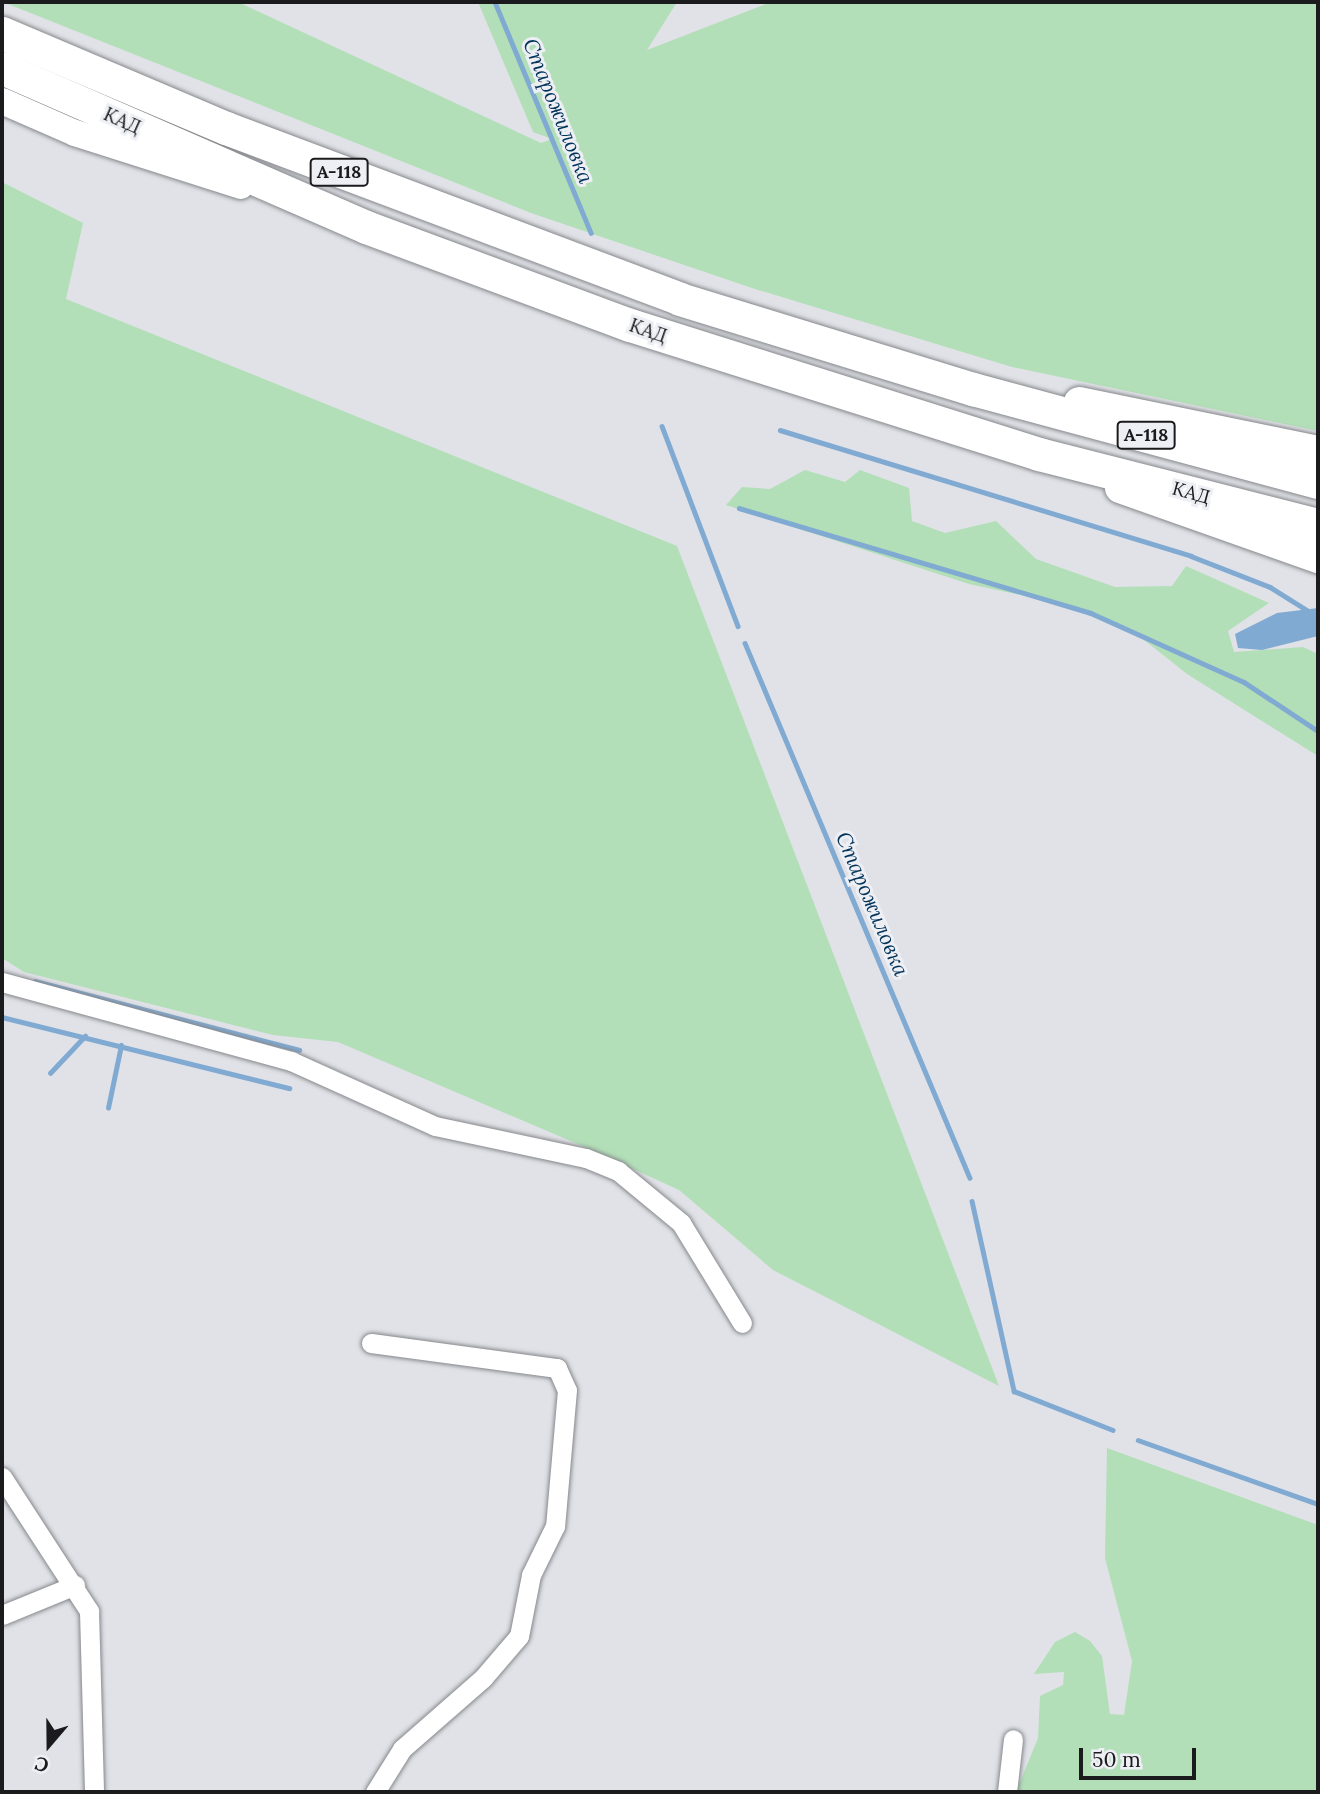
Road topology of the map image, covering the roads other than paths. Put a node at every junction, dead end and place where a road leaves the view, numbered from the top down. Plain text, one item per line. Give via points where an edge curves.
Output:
1 (2, 33) edge
2 (2, 68) edge
3 (2, 101) edge
4 (366, 227) junction
5 (973, 388) junction
6 (1318, 451) edge
7 (1040, 454) junction
8 (1318, 482) edge
9 (1318, 526) edge
10 (1318, 558) edge
11 (2, 982) edge
12 (742, 1323) dead end
13 (370, 1343) dead end
14 (2, 1477) edge
15 (75, 1586) junction
16 (2, 1615) edge
17 (1013, 1739) dead end
18 (94, 1792) edge
19 (374, 1792) edge
20 (1007, 1792) edge

1 - 5 highway, КАД / А-118 via 226,128 587,267
2 - 4 highway, КАД / А-118
3 - 4 street via 75,133
4 - 7 highway, КАД / А-118 via 642,329
5 - 6 main road via 1088,404
5 - 8 highway, КАД / А-118
7 - 9 highway, КАД / А-118
7 - 10 main road
11 - 12 street via 292,1061 435,1126 586,1158 618,1171 681,1223
13 - 19 street via 557,1368 567,1390 555,1526 531,1575 519,1636 483,1678 402,1749
14 - 15 street
15 - 16 street
15 - 18 street via 89,1611
17 - 20 street

